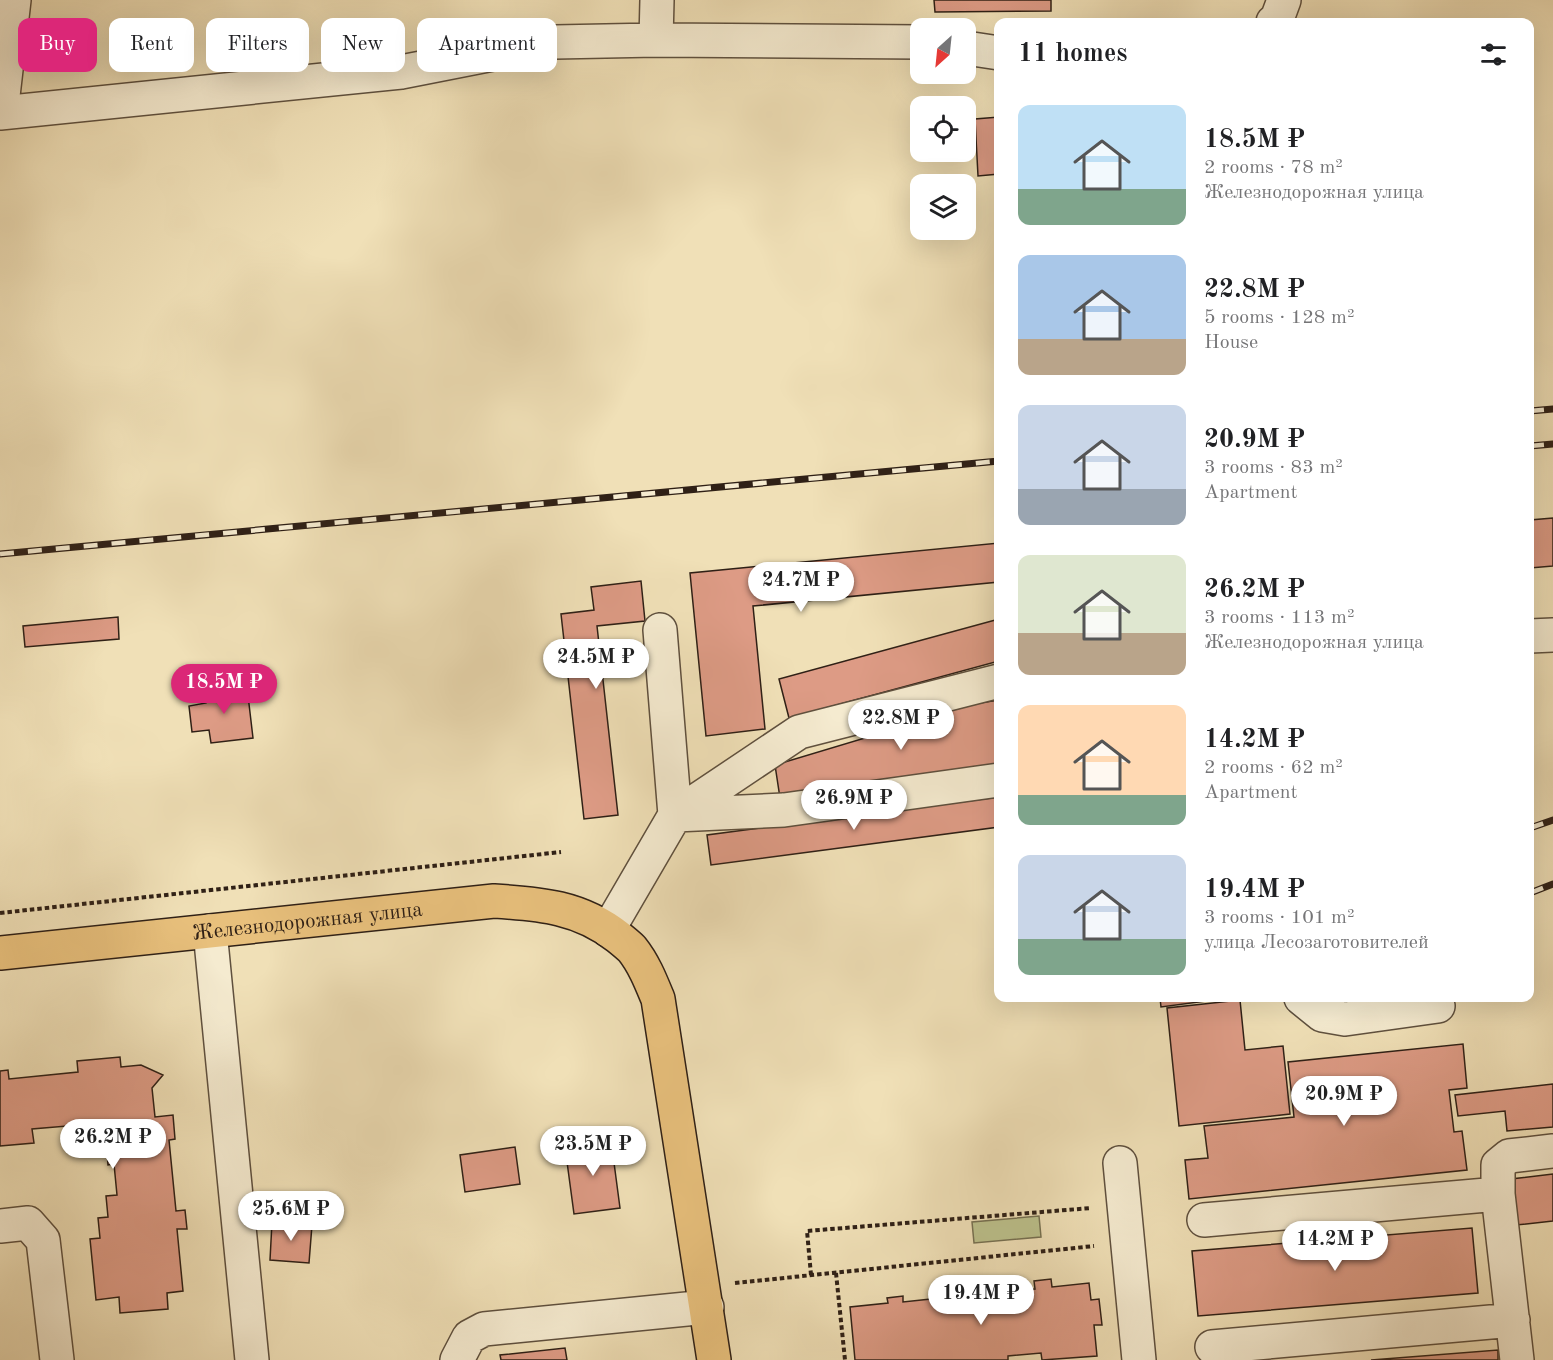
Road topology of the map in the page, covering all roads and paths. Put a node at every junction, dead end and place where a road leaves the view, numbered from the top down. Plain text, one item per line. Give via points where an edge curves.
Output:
1 (14, 0) edge
2 (657, 0) edge
3 (1284, 0) edge
4 (1277, 18) edge
5 (656, 40) junction
6 (910, 42) edge
7 (976, 50) edge
8 (994, 52) edge
9 (0, 113) edge
10 (660, 630) dead end
11 (1553, 635) edge
12 (1534, 636) edge
13 (994, 682) edge
14 (994, 781) edge
15 (675, 815) junction
16 (561, 852) dead end
17 (0, 913) edge
18 (608, 930) junction
19 (210, 931) junction
20 (0, 953) edge
21 (1306, 1002) edge
22 (1438, 1006) dead end
23 (1553, 1151) edge
24 (1120, 1163) dead end
25 (1498, 1194) junction
26 (1092, 1208) dead end
27 (1203, 1220) dead end
28 (0, 1226) edge
29 (1095, 1246) dead end
30 (836, 1273) junction
31 (811, 1275) junction
32 (705, 1297) junction
33 (1513, 1320) junction
34 (1212, 1347) dead end
35 (57, 1360) edge
36 (252, 1360) edge
37 (457, 1360) edge
38 (714, 1360) edge
39 (845, 1360) edge
40 (1139, 1360) edge
41 (1517, 1360) edge

1 - 9 lane
2 - 5 lane
3 - 4 lane
5 - 6 lane
5 - 9 lane via 555,42 401,72
7 - 8 lane
10 - 15 lane
11 - 12 lane
13 - 15 lane via 799,732
14 - 15 lane via 784,810
15 - 18 lane
16 - 17 path
18 - 19 main road, Железнодорожная улица via 576,912 495,901
18 - 32 main road, Железнодорожная улица via 632,949 658,999
19 - 20 main road, Железнодорожная улица
19 - 36 lane
21 - 22 lane via 1322,1016 1345,1019
23 - 25 lane via 1509,1156 1498,1165
24 - 40 lane
25 - 27 lane
25 - 33 lane
26 - 31 path via 807,1231
28 - 35 lane via 28,1223 43,1240
29 - 30 path
30 - 31 path
30 - 39 path
31 - 32 path
32 - 37 lane via 484,1329 469,1337
32 - 38 main road, Железнодорожная улица
33 - 34 lane
33 - 41 lane

